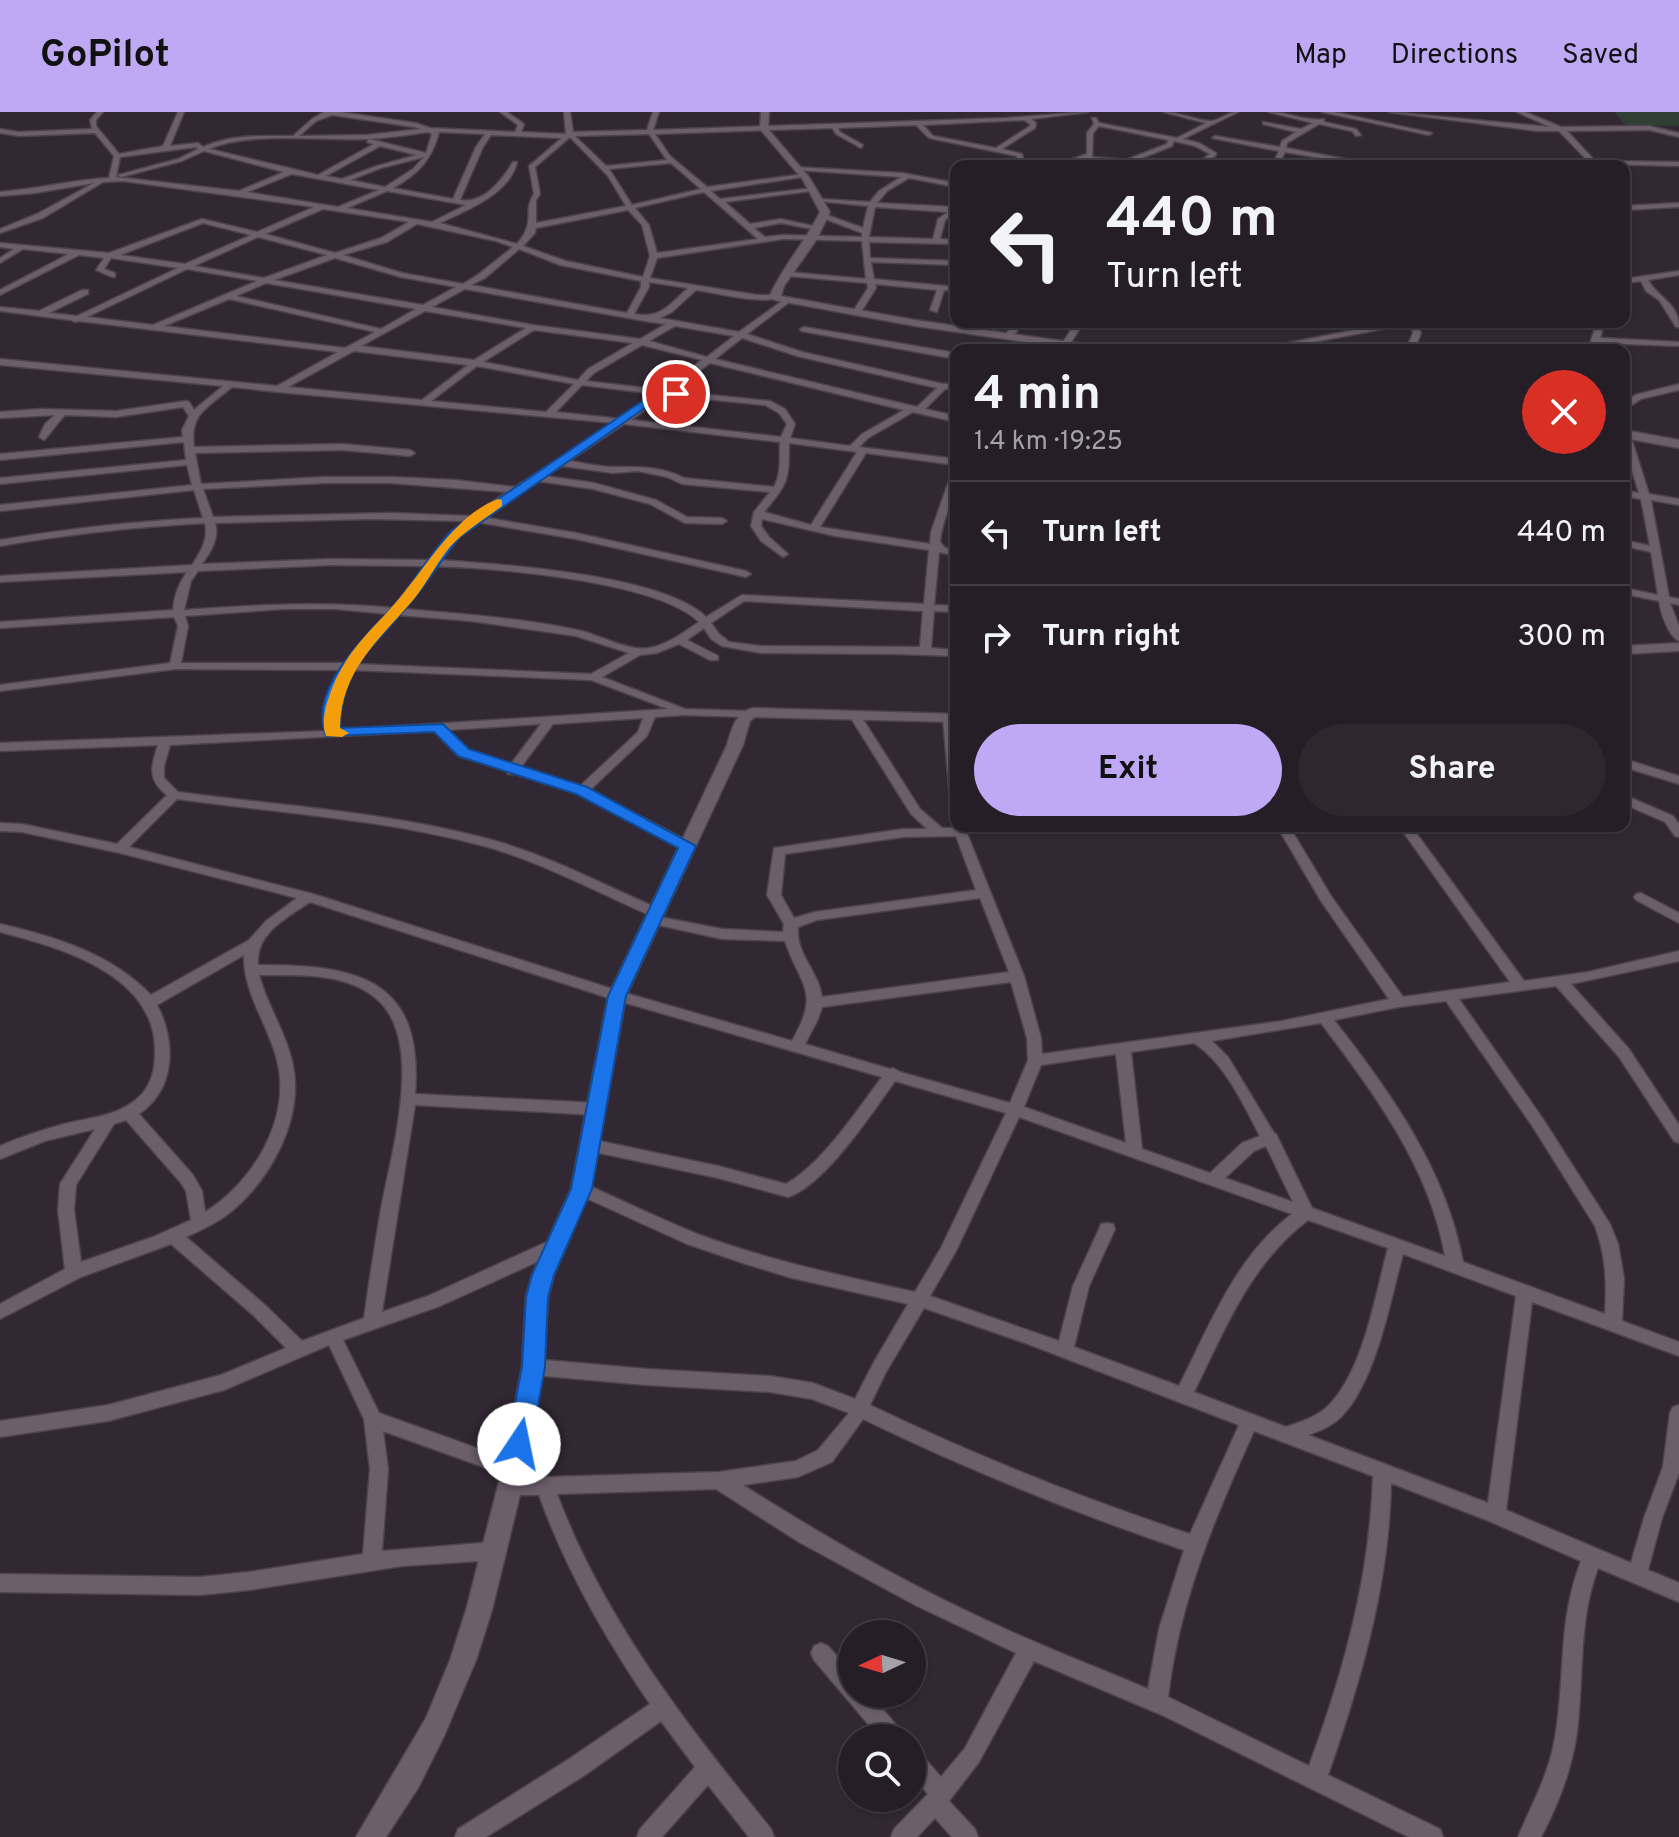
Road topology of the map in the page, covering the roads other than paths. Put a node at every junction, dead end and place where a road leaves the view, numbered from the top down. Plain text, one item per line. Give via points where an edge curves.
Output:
1 (100, 112) edge
2 (181, 112) edge
3 (333, 112) edge
4 (503, 112) edge
5 (567, 112) edge
6 (656, 112) edge
7 (766, 112) edge
8 (884, 112) edge
9 (1006, 112) edge
10 (1084, 112) edge
11 (1167, 112) edge
12 (1209, 112) edge
13 (1235, 112) edge
14 (1272, 112) edge
15 (1325, 112) edge
16 (1392, 112) edge
17 (1520, 112) edge
18 (357, 113) edge
19 (1408, 113) edge
20 (982, 116) dead end
21 (1224, 117) junction
22 (1025, 118) junction
23 (1321, 122) junction
24 (917, 123) junction
25 (1213, 123) junction
26 (1265, 123) dead end
27 (900, 124) junction
28 (1097, 124) junction
29 (835, 128) junction
30 (764, 129) junction
31 (1561, 129) junction
32 (432, 130) junction
33 (0, 131) edge
34 (95, 131) junction
35 (650, 131) junction
36 (1305, 132) junction
37 (489, 133) junction
38 (1429, 133) dead end
39 (517, 134) junction
40 (296, 135) junction
41 (569, 135) junction
42 (1358, 135) dead end
43 (1679, 135) edge
44 (367, 137) junction
45 (1215, 138) dead end
46 (1176, 139) junction
47 (1237, 143) junction
48 (377, 145) junction
49 (861, 146) dead end
50 (200, 147) junction
51 (166, 148) junction
52 (997, 150) junction
53 (1284, 150) junction
54 (1221, 152) junction
55 (426, 155) junction
56 (117, 156) junction
57 (1087, 158) junction
58 (1029, 160) edge
59 (1079, 160) edge
60 (1116, 160) edge
61 (1133, 160) edge
62 (1207, 160) edge
63 (1278, 160) edge
64 (1339, 160) edge
65 (1589, 160) edge
66 (673, 161) junction
67 (515, 163) dead end
68 (1630, 164) edge
69 (1679, 164) edge
70 (604, 168) junction
71 (291, 172) junction
72 (799, 172) junction
73 (908, 176) junction
74 (319, 177) junction
75 (108, 179) junction
76 (342, 181) junction
77 (950, 184) edge
78 (384, 189) junction
79 (811, 189) junction
80 (704, 190) junction
81 (238, 193) junction
82 (0, 194) edge
83 (456, 200) junction
84 (719, 201) junction
85 (821, 201) junction
86 (472, 204) junction
87 (873, 204) junction
88 (1679, 205) edge
89 (323, 206) junction
90 (629, 206) junction
91 (1630, 208) edge
92 (950, 210) edge
93 (336, 211) junction
94 (950, 213) edge
95 (824, 217) junction
96 (415, 222) junction
97 (433, 224) junction
98 (533, 226) junction
99 (750, 226) junction
100 (818, 228) junction
101 (0, 231) edge
102 (258, 234) junction
103 (866, 236) junction
104 (812, 239) junction
105 (764, 240) junction
106 (936, 241) junction
107 (950, 242) edge
108 (0, 245) edge
109 (519, 246) junction
110 (20, 248) junction
111 (77, 253) junction
112 (336, 254) junction
113 (109, 256) junction
114 (654, 256) junction
115 (868, 260) junction
116 (0, 261) edge
117 (910, 262) junction
118 (950, 263) edge
119 (184, 265) junction
120 (1679, 273) edge
121 (788, 274) junction
122 (112, 275) dead end
123 (1643, 277) junction
124 (646, 279) junction
125 (869, 280) junction
126 (1630, 280) edge
127 (265, 281) junction
128 (890, 284) junction
129 (464, 287) junction
130 (694, 287) junction
131 (941, 288) junction
132 (950, 289) edge
133 (85, 292) dead end
134 (0, 293) edge
135 (227, 296) junction
136 (781, 299) junction
137 (426, 306) junction
138 (0, 309) edge
139 (934, 310) dead end
140 (856, 313) junction
141 (38, 316) junction
142 (629, 316) junction
143 (75, 320) junction
144 (651, 320) junction
145 (673, 324) junction
146 (950, 325) edge
147 (1679, 325) edge
148 (533, 327) junction
149 (153, 328) junction
150 (969, 328) edge
151 (1015, 328) edge
152 (1378, 328) edge
153 (1600, 328) edge
154 (804, 329) dead end
155 (381, 331) junction
156 (740, 335) junction
157 (1008, 336) junction
158 (1597, 340) junction
159 (641, 342) junction
160 (1049, 344) edge
161 (1290, 344) edge
162 (1595, 344) edge
163 (1679, 344) edge
164 (350, 350) junction
165 (950, 355) edge
166 (705, 359) junction
167 (0, 362) edge
168 (475, 363) junction
169 (579, 383) junction
170 (230, 384) junction
171 (950, 386) edge
172 (943, 387) junction
173 (1679, 387) edge
174 (277, 389) junction
175 (660, 393) junction
176 (424, 402) junction
177 (1630, 402) edge
178 (916, 409) junction
179 (61, 414) junction
180 (549, 414) junction
181 (0, 415) edge
182 (193, 416) junction
183 (950, 418) edge
184 (622, 421) junction
185 (1630, 434) edge
186 (44, 437) dead end
187 (782, 439) junction
188 (1679, 444) edge
189 (858, 448) junction
190 (190, 450) junction
191 (410, 453) dead end
192 (0, 457) edge
193 (950, 461) edge
194 (560, 463) junction
195 (1630, 471) edge
196 (538, 478) junction
197 (0, 481) edge
198 (727, 484) junction
199 (197, 488) junction
200 (519, 490) junction
201 (777, 490) junction
202 (950, 491) edge
203 (1630, 494) edge
204 (723, 495) dead end
205 (1644, 496) junction
206 (1679, 502) edge
207 (0, 508) edge
208 (759, 512) junction
209 (210, 520) junction
210 (473, 520) junction
211 (722, 521) dead end
212 (814, 528) junction
213 (0, 543) edge
214 (1630, 544) edge
215 (934, 546) junction
216 (1655, 550) junction
217 (950, 552) edge
218 (783, 554) dead end
219 (430, 564) junction
220 (195, 567) junction
221 (746, 574) dead end
222 (0, 579) edge
223 (1630, 592) edge
224 (1664, 600) junction
225 (1679, 602) edge
226 (930, 606) junction
227 (950, 608) edge
228 (397, 610) junction
229 (178, 612) junction
230 (0, 625) edge
231 (706, 625) junction
232 (1679, 638) edge
233 (679, 640) junction
234 (1679, 647) edge
235 (925, 648) junction
236 (1630, 650) edge
237 (638, 652) junction
238 (950, 652) edge
239 (714, 658) dead end
240 (175, 666) junction
241 (348, 667) junction
242 (593, 677) junction
243 (0, 688) edge
244 (684, 712) junction
245 (650, 714) junction
246 (747, 714) junction
247 (855, 715) junction
248 (950, 718) edge
249 (549, 721) junction
250 (438, 728) junction
251 (332, 733) junction
252 (165, 743) junction
253 (0, 747) edge
254 (1630, 765) edge
255 (512, 771) junction
256 (1679, 780) edge
257 (582, 791) junction
258 (174, 795) junction
259 (1630, 802) edge
260 (0, 827) edge
261 (950, 830) edge
262 (938, 832) junction
263 (959, 832) edge
264 (1287, 832) edge
265 (1409, 832) edge
266 (1679, 833) edge
267 (687, 846) junction
268 (120, 849) junction
269 (984, 893) junction
270 (308, 897) junction
271 (1641, 897) dead end
272 (656, 916) junction
273 (1679, 919) edge
274 (0, 928) edge
275 (791, 930) junction
276 (254, 943) junction
277 (1679, 956) edge
278 (252, 970) junction
279 (1017, 976) junction
280 (1559, 980) junction
281 (1519, 984) junction
282 (1449, 995) junction
283 (617, 996) junction
284 (1399, 1002) junction
285 (148, 1003) junction
286 (815, 1003) junction
287 (1324, 1017) junction
288 (1233, 1033) junction
289 (1198, 1039) junction
290 (797, 1045) junction
291 (1123, 1048) junction
292 (1035, 1060) junction
293 (1229, 1065) junction
294 (893, 1073) junction
295 (406, 1099) junction
296 (597, 1109) junction
297 (1015, 1110) junction
298 (128, 1112) junction
299 (109, 1119) junction
300 (1679, 1137) edge
301 (1271, 1138) junction
302 (590, 1145) junction
303 (1135, 1152) junction
304 (0, 1153) edge
305 (1213, 1180) junction
306 (581, 1189) junction
307 (1306, 1213) junction
308 (199, 1222) junction
309 (1107, 1229) dead end
310 (173, 1236) junction
311 (558, 1244) junction
312 (1397, 1245) junction
313 (1455, 1266) junction
314 (74, 1272) junction
315 (1525, 1292) junction
316 (921, 1300) junction
317 (0, 1312) edge
318 (372, 1323) junction
319 (1613, 1324) junction
320 (333, 1336) junction
321 (1679, 1349) edge
322 (299, 1350) junction
323 (1065, 1350) junction
324 (533, 1367) junction
325 (1183, 1397) junction
326 (860, 1409) junction
327 (1679, 1413) edge
328 (373, 1419) junction
329 (1249, 1422) junction
330 (0, 1429) edge
331 (1286, 1435) junction
332 (1382, 1473) junction
333 (512, 1478) junction
334 (719, 1480) junction
335 (544, 1484) junction
336 (1496, 1515) junction
337 (1195, 1545) junction
338 (494, 1551) junction
339 (1593, 1556) junction
340 (372, 1561) junction
341 (1637, 1575) junction
342 (0, 1583) edge
343 (1679, 1593) edge
344 (1029, 1650) junction
345 (821, 1653) dead end
346 (838, 1673) edge
347 (1157, 1702) junction
348 (665, 1706) junction
349 (868, 1708) edge
350 (882, 1724) edge
351 (708, 1769) junction
352 (926, 1779) edge
353 (1315, 1780) junction
354 (938, 1797) junction
355 (370, 1837) edge
356 (466, 1837) edge
357 (648, 1837) edge
358 (763, 1837) edge
359 (902, 1837) edge
360 (967, 1837) edge
361 (1432, 1837) edge
362 (1529, 1837) edge

1 - 34 street via 93,120
2 - 51 street
3 - 18 street
3 - 40 street
4 - 39 street via 521,124
5 - 41 street
6 - 35 street
7 - 30 street
8 - 27 street
9 - 20 street
9 - 22 street
10 - 22 street
10 - 28 street
11 - 25 street
12 - 21 street
13 - 21 street
14 - 23 street
15 - 23 street
15 - 38 street
16 - 19 street
17 - 31 street
18 - 32 street
19 - 31 street
21 - 25 street
22 - 24 street
22 - 52 street via 1033,127
23 - 36 street
23 - 42 street
24 - 27 street
24 - 52 street via 931,137
25 - 46 street
26 - 36 street
27 - 29 street
28 - 46 street
28 - 57 street via 1090,133
29 - 30 street
29 - 49 street
30 - 35 street via 743,134
30 - 72 street
31 - 43 street via 1649,128
31 - 65 street
32 - 37 street
32 - 44 street
32 - 55 street via 436,133
33 - 34 street
34 - 56 street
35 - 41 street
35 - 66 street
36 - 53 street via 1284,142
37 - 39 street
37 - 83 street
39 - 41 street
40 - 44 street
40 - 50 street
41 - 70 street
41 - 98 street via 532,166 537,194
44 - 48 street
45 - 47 street
46 - 54 street
46 - 61 street
47 - 53 street
47 - 54 street
48 - 55 street
48 - 74 street
50 - 51 street
50 - 71 street
50 - 75 street via 180,160
51 - 56 street
52 - 58 street
53 - 63 street
53 - 64 street
54 - 62 street
55 - 76 street
55 - 78 street via 417,168
56 - 75 street
57 - 59 street
57 - 60 street
66 - 70 street
66 - 80 street
67 - 86 street via 505,182
68 - 69 street
70 - 90 street
71 - 74 street
71 - 81 street
72 - 73 street
72 - 79 street
72 - 80 street
73 - 77 street
73 - 87 street via 885,188
74 - 76 street
75 - 81 street
75 - 82 street
75 - 101 street
76 - 78 street
78 - 83 street
78 - 93 street
79 - 84 street
79 - 85 street
80 - 84 street
80 - 90 street
81 - 89 street
83 - 86 street
84 - 99 street
85 - 87 street
85 - 95 street
86 - 97 street
87 - 92 street
87 - 103 street
88 - 91 street
89 - 93 street
89 - 102 street
90 - 98 street
90 - 114 street via 645,225
93 - 96 street
94 - 106 street via 942,219
95 - 100 street
95 - 103 street
96 - 97 street
96 - 112 street via 384,240
97 - 109 street
98 - 109 street
99 - 100 street via 781,221
99 - 105 street
100 - 104 street
102 - 112 street
102 - 113 street via 202,221
102 - 119 street
103 - 104 street
103 - 106 street
103 - 115 street
104 - 105 street
104 - 121 street
105 - 114 street
106 - 107 street
108 - 110 street
109 - 124 street via 563,263
109 - 129 street
110 - 111 street
110 - 116 street
111 - 113 street
111 - 134 street
112 - 127 street
112 - 129 street via 401,275
113 - 119 street
113 - 122 street via 100,270
114 - 124 street
115 - 117 street
115 - 125 street
117 - 118 street
117 - 128 street via 900,266
119 - 127 street
119 - 143 street
120 - 123 street
121 - 125 street
121 - 136 street via 779,286
123 - 126 street
123 - 147 street
124 - 130 street
124 - 142 street
125 - 128 street
125 - 140 street via 872,288
127 - 135 street
127 - 137 street
128 - 131 street
129 - 137 street
129 - 142 street
130 - 136 street
130 - 144 street
131 - 132 street
131 - 139 street
133 - 141 street
135 - 149 street
135 - 155 street
136 - 140 street
136 - 156 street
137 - 148 street
137 - 155 street
138 - 141 street
140 - 146 street
141 - 143 street
142 - 144 street
143 - 149 street
144 - 145 street
145 - 156 street
145 - 159 street
148 - 159 street
148 - 168 street
149 - 164 street
150 - 157 street
151 - 157 street
152 - 161 street
153 - 158 street
154 - 165 street
155 - 164 street
156 - 166 street
156 - 172 street
157 - 160 street
158 - 162 street
158 - 163 street
159 - 166 street
159 - 169 street
164 - 168 street
164 - 174 street
166 - 175 street
166 - 178 street
167 - 170 street
168 - 169 street
168 - 176 street
169 - 175 street
169 - 180 street
170 - 174 street
170 - 182 street
171 - 172 street
172 - 178 street
173 - 177 street
174 - 176 street
175 - 184 street
175 - 187 street via 767,403 790,419
176 - 180 street
178 - 183 street
178 - 189 street via 865,436
179 - 181 street
179 - 182 street via 128,414 186,404
179 - 186 street
180 - 184 street
182 - 190 street via 187,430
184 - 187 street
184 - 194 street
185 - 188 street
187 - 189 street
187 - 201 street via 786,470
189 - 193 street
189 - 212 street
190 - 191 street via 342,447
190 - 192 street
190 - 197 street
190 - 199 street
194 - 196 street
194 - 198 street via 638,468 682,481
195 - 205 street
196 - 200 street
196 - 211 street via 653,502 685,520
198 - 201 street
198 - 204 street
199 - 200 street via 364,481
199 - 207 street
199 - 209 street
200 - 210 street
201 - 208 street
202 - 215 street
203 - 205 street
205 - 206 street
205 - 216 street
208 - 212 street
208 - 218 street via 756,526
209 - 210 street
209 - 213 street
209 - 220 street via 211,540
210 - 219 street
210 - 221 street via 632,546
212 - 215 street
214 - 216 street
215 - 217 street
215 - 226 street
216 - 224 street
219 - 220 street via 336,561
219 - 228 street
219 - 231 street via 478,564 612,584 684,607
220 - 222 street
220 - 229 street
223 - 224 street
224 - 225 street
224 - 232 street
226 - 227 street
226 - 231 street via 742,598
226 - 235 street
228 - 229 street via 284,606
228 - 237 street via 577,633
228 - 241 street
229 - 230 street
229 - 240 street via 183,626
231 - 233 street
231 - 235 street via 712,636 729,646 770,651
233 - 237 street
233 - 239 street
234 - 236 street
235 - 238 street
237 - 242 street
240 - 241 street
240 - 243 street
241 - 242 street
241 - 251 street via 335,699
242 - 244 street
244 - 245 street
244 - 246 street
245 - 249 street
245 - 257 street via 643,733
246 - 247 street
246 - 267 street
247 - 248 street
247 - 262 street via 915,811
249 - 250 street
249 - 255 street
250 - 251 street
250 - 255 street via 463,753
251 - 252 street
252 - 253 street
252 - 258 street via 156,776
254 - 256 street
255 - 257 street
257 - 267 street
258 - 268 street
258 - 272 street via 350,815 488,843 538,859
259 - 266 street via 1669,819
260 - 268 street
261 - 262 street
262 - 275 street via 778,852 775,900
263 - 269 street
264 - 284 street
265 - 281 street
267 - 272 street
268 - 270 street
269 - 275 street via 815,916
269 - 279 street
270 - 276 street
270 - 283 street
271 - 273 street
272 - 275 street via 722,934
272 - 283 street
274 - 285 street via 87,954
275 - 286 street
276 - 278 street
276 - 285 street
277 - 280 street
278 - 295 street via 345,976 393,1007 405,1030
278 - 308 street via 285,1062 283,1112 268,1155 251,1182
279 - 286 street
279 - 292 street
280 - 281 street
280 - 300 street via 1624,1053
281 - 282 street
282 - 284 street
282 - 319 street via 1602,1224 1616,1278
283 - 290 street
283 - 296 street
284 - 287 street
285 - 298 street via 163,1036 160,1074 144,1103
286 - 290 street
287 - 288 street
287 - 313 street via 1365,1071 1421,1163 1446,1220
288 - 289 street
288 - 293 street
289 - 291 street
289 - 293 street
290 - 294 street
291 - 292 street
291 - 303 street
292 - 297 street
293 - 301 street
294 - 297 street
294 - 302 street via 804,1181 788,1191
295 - 296 street
295 - 318 street
296 - 302 street
297 - 303 street
297 - 316 street
298 - 299 street
298 - 308 street via 187,1179
299 - 304 street
299 - 314 street via 68,1184
301 - 305 street via 1248,1147
301 - 307 street
302 - 306 street
303 - 305 street
305 - 307 street
306 - 311 street
306 - 316 street via 746,1257
307 - 312 street
307 - 325 street via 1255,1257
308 - 310 street
309 - 323 street via 1081,1286
310 - 314 street
310 - 322 street
311 - 318 street
311 - 324 street via 537,1297
312 - 313 street
312 - 331 street via 1346,1396 1329,1416
313 - 315 street
314 - 317 street
315 - 319 street
315 - 336 street
316 - 323 street
316 - 326 street
318 - 320 street
319 - 321 street
320 - 322 street
320 - 328 street
322 - 330 street via 171,1398
323 - 325 street
324 - 326 street via 770,1384 813,1391
324 - 333 street
325 - 329 street
326 - 334 street via 833,1448 809,1465
326 - 337 street via 943,1449
327 - 341 street via 1672,1467
328 - 333 street
328 - 340 street via 379,1469
329 - 331 street
329 - 337 street
331 - 332 street
332 - 336 street
332 - 353 street via 1381,1538 1372,1585 1341,1708
333 - 335 street
333 - 338 street
334 - 335 street
334 - 344 street via 806,1536
335 - 348 street via 591,1592
336 - 339 street
337 - 347 street via 1166,1639
338 - 340 street
338 - 355 street via 463,1660 435,1727
339 - 341 street
339 - 362 street via 1579,1588 1572,1633 1568,1723 1548,1800
340 - 342 street via 200,1586
341 - 343 street
344 - 347 street
344 - 354 street via 972,1755
345 - 346 street
347 - 353 street
348 - 351 street
348 - 356 street
349 - 350 street
351 - 357 street
351 - 358 street
352 - 354 street
353 - 361 street
354 - 359 street
354 - 360 street

